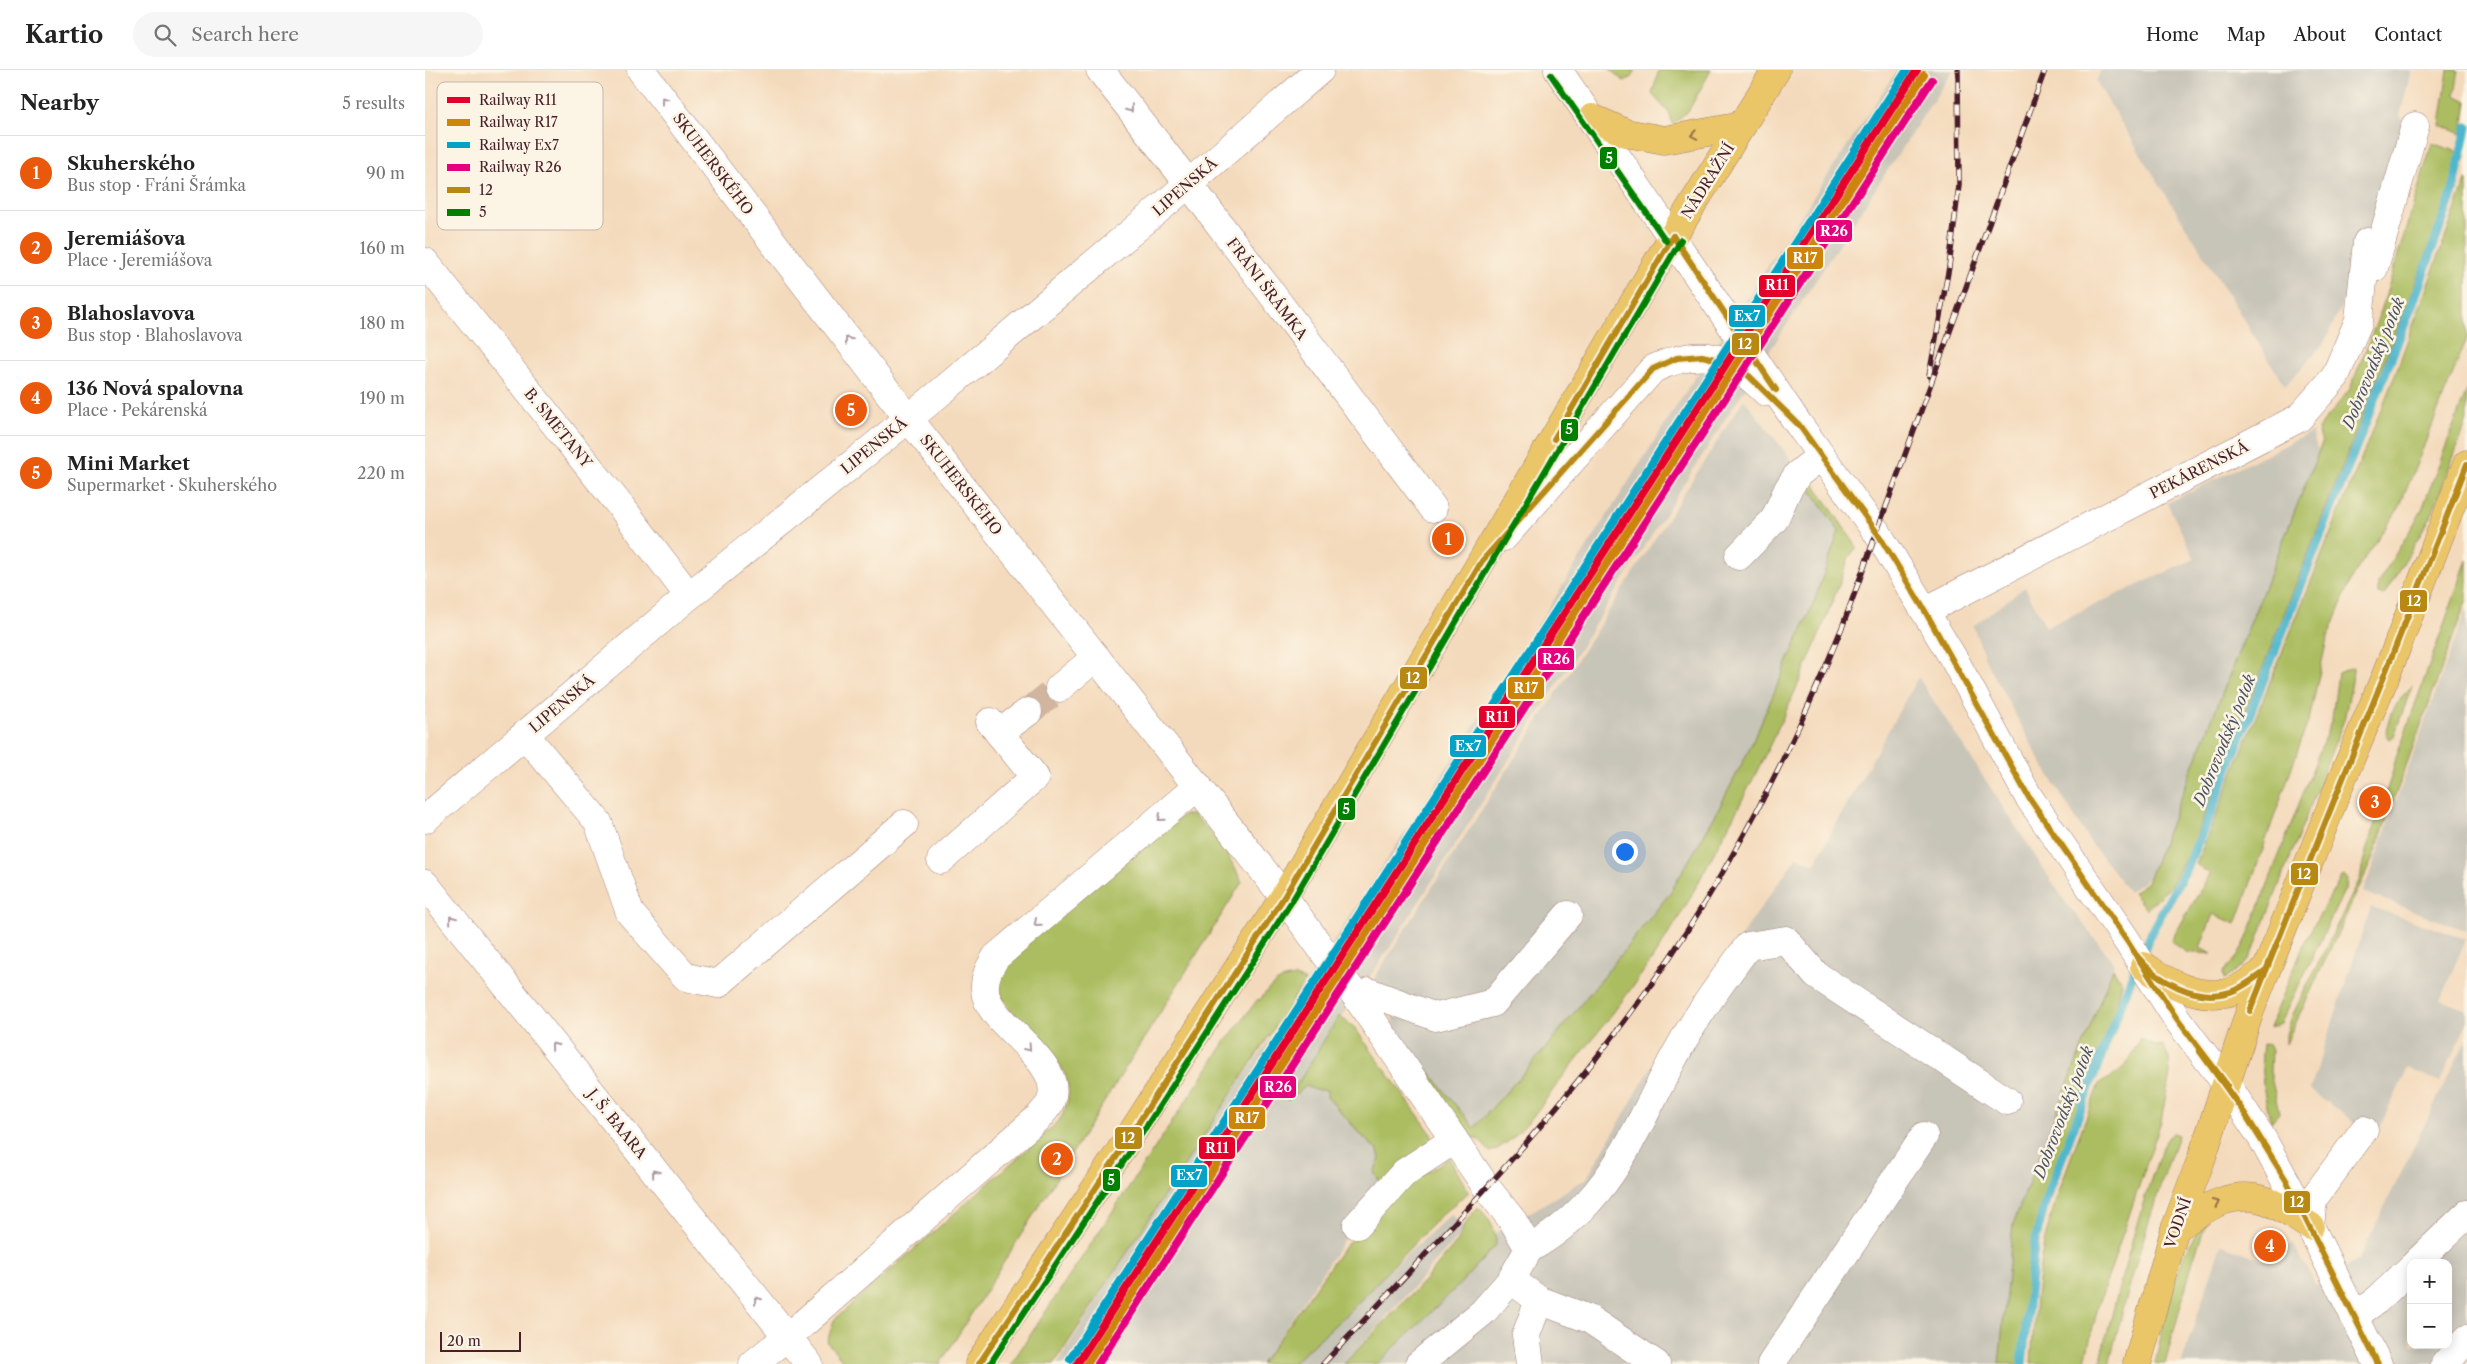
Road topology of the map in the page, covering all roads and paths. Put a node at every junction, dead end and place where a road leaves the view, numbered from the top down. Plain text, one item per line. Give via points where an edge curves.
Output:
1 (641, 70) edge
2 (1100, 70) edge
3 (1320, 70) edge
4 (1559, 70) edge
5 (1776, 70) edge
6 (1592, 118) junction
7 (1742, 126) junction
8 (2415, 126) dead end
9 (1189, 184) junction
10 (1673, 236) junction
11 (2367, 242) dead end
12 (425, 262) edge
13 (2359, 320) junction
14 (909, 419) junction
15 (1799, 425) junction
16 (1821, 456) junction
17 (2467, 464) edge
18 (1433, 508) dead end
19 (1739, 556) dead end
20 (1482, 561) junction
21 (689, 596) junction
22 (1925, 611) junction
23 (1096, 657) junction
24 (1059, 688) tunnel mouth
25 (1028, 712) tunnel mouth
26 (525, 735) junction
27 (1198, 786) junction
28 (425, 819) edge
29 (904, 824) dead end
30 (941, 860) dead end
31 (425, 884) edge
32 (1284, 897) junction
33 (1568, 915) dead end
34 (2144, 966) joint
35 (2266, 970) junction
36 (2165, 989) junction
37 (1358, 1000) junction
38 (2227, 1085) junction
39 (2007, 1101) dead end
40 (2364, 1130) dead end
41 (1924, 1136) dead end
42 (1454, 1140) junction
43 (2467, 1214) edge
44 (1357, 1225) dead end
45 (2310, 1226) junction
46 (2175, 1229) junction
47 (1529, 1249) junction
48 (2420, 1259) edge
49 (2407, 1272) edge
50 (1511, 1280) junction
51 (1539, 1300) junction
52 (2354, 1316) junction
53 (787, 1338) junction
54 (2467, 1339) edge
55 (753, 1364) edge
56 (809, 1364) edge
57 (979, 1364) edge
58 (1419, 1364) edge
59 (1530, 1364) edge
60 (1656, 1364) edge
61 (1771, 1364) edge
62 (2137, 1364) edge
63 (2378, 1364) edge
64 (2445, 1364) edge

14 -> 1 street, SKUHERSKÉHO
2 -> 9 street, FRÁNI ŠRÁMKA
3 - 9 street, LIPENSKÁ
4 - 6 street
5 - 7 main road, NÁDRAŽNÍ
7 -> 6 main road via 1664,140 1626,133
6 - 10 street
7 - 10 main road, NÁDRAŽNÍ
8 - 13 street
9 - 14 street, LIPENSKÁ
9 - 18 street, FRÁNI ŠRÁMKA
10 - 15 street
10 - 20 main road, NÁDRAŽNÍ
11 - 13 street, PEKÁRENSKÁ
12 - 21 street, B. SMETANY
13 - 22 street, PEKÁRENSKÁ via 2335,377 2299,418
14 - 21 street, LIPENSKÁ
14 - 23 street, SKUHERSKÉHO
15 - 16 street
15 - 20 street via 1749,376 1728,362 1702,356 1677,358 1653,369
16 - 19 street via 1798,474 1774,520
16 - 22 street via 1878,534
17 - 35 main road, VODNÍ via 2388,670
20 - 32 main road, NÁDRAŽNÍ
21 - 26 street, LIPENSKÁ
22 - 34 street via 2028,796
23 - 24 street
23 - 27 street, SKUHERSKÉHO
25 - 30 street via 995,728 1035,777
26 - 28 street, LIPENSKÁ
26 - 29 street via 598,822 630,913 686,977 719,984
27 - 32 street, SKUHERSKÉHO
27 -> 53 street via 996,957 987,972 984,991 993,1010 1048,1069 1053,1085 1051,1101 1040,1116
53 -> 31 street, J. Š. BAARA
32 - 37 street, SKUHERSKÉHO
32 - 57 main road, NÁDRAŽNÍ
33 - 37 street via 1493,1003 1437,1018 1369,992
34 - 36 main road
35 - 36 main road via 2227,992
35 - 38 main road, VODNÍ
36 - 38 street via 2188,1036
37 - 42 street, SKUHERSKÉHO
38 - 45 street via 2262,1138
38 - 46 main road, VODNÍ
39 - 47 street via 1816,975 1786,940 1748,946 1706,1001 1677,1050 1629,1147 1599,1192 1555,1235
40 - 45 street via 2313,1199
41 - 61 street
42 - 44 street via 1405,1172
42 - 47 street, SKUHERSKÉHO via 1513,1221
43 - 48 street
46 -> 45 main road via 2211,1205 2230,1197 2257,1198 2273,1203
45 - 52 street
46 - 62 main road, VODNÍ
47 - 50 street
49 - 52 street
50 - 51 street
50 - 58 street via 1483,1312
51 - 59 street via 1526,1335
51 - 60 street via 1589,1319
52 - 63 street
53 - 55 street
53 - 56 street, J. Š. BAARA
54 - 64 street

